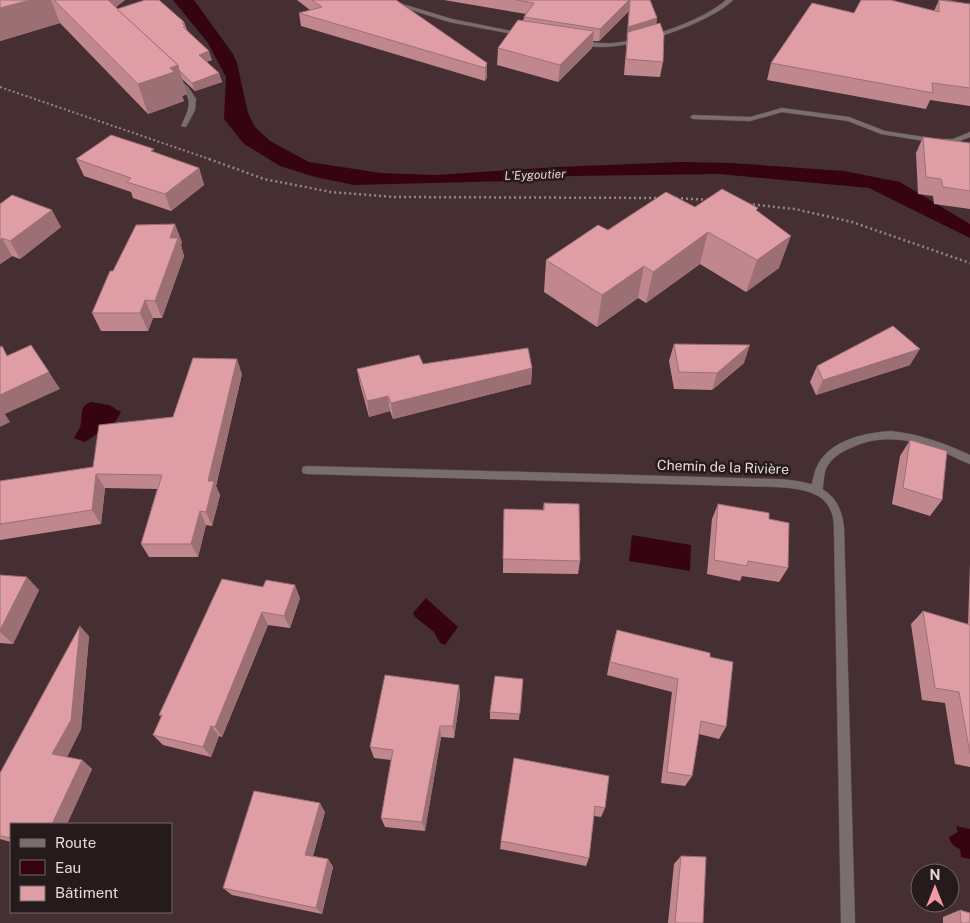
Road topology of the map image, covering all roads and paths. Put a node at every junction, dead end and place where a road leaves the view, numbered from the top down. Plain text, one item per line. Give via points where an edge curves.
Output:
1 (383, 0) edge
2 (730, 0) edge
3 (942, 0) edge
4 (970, 7) edge
5 (534, 36) edge
6 (569, 41) edge
7 (169, 72) edge
8 (0, 87) edge
9 (693, 117) dead end
10 (184, 126) dead end
11 (970, 134) edge
12 (717, 201) edge
13 (746, 204) edge
14 (970, 263) edge
15 (970, 460) edge
16 (307, 470) dead end
17 (817, 491) junction
18 (848, 923) edge

1 - 5 street via 451,21
2 - 6 street via 709,14 628,43 604,46
3 - 4 street
7 - 10 street via 194,100
8 - 12 path via 264,179 331,192 394,197 688,198
9 - 11 street via 750,119 782,110 840,117 876,131 937,141 954,141
13 - 14 path via 795,209 852,222
15 - 17 street via 941,446 906,436 861,438 838,449 824,461
16 - 17 street, Chemin de la Rivière via 776,483
17 - 18 street, Chemin de la Rivière via 834,505 838,522

